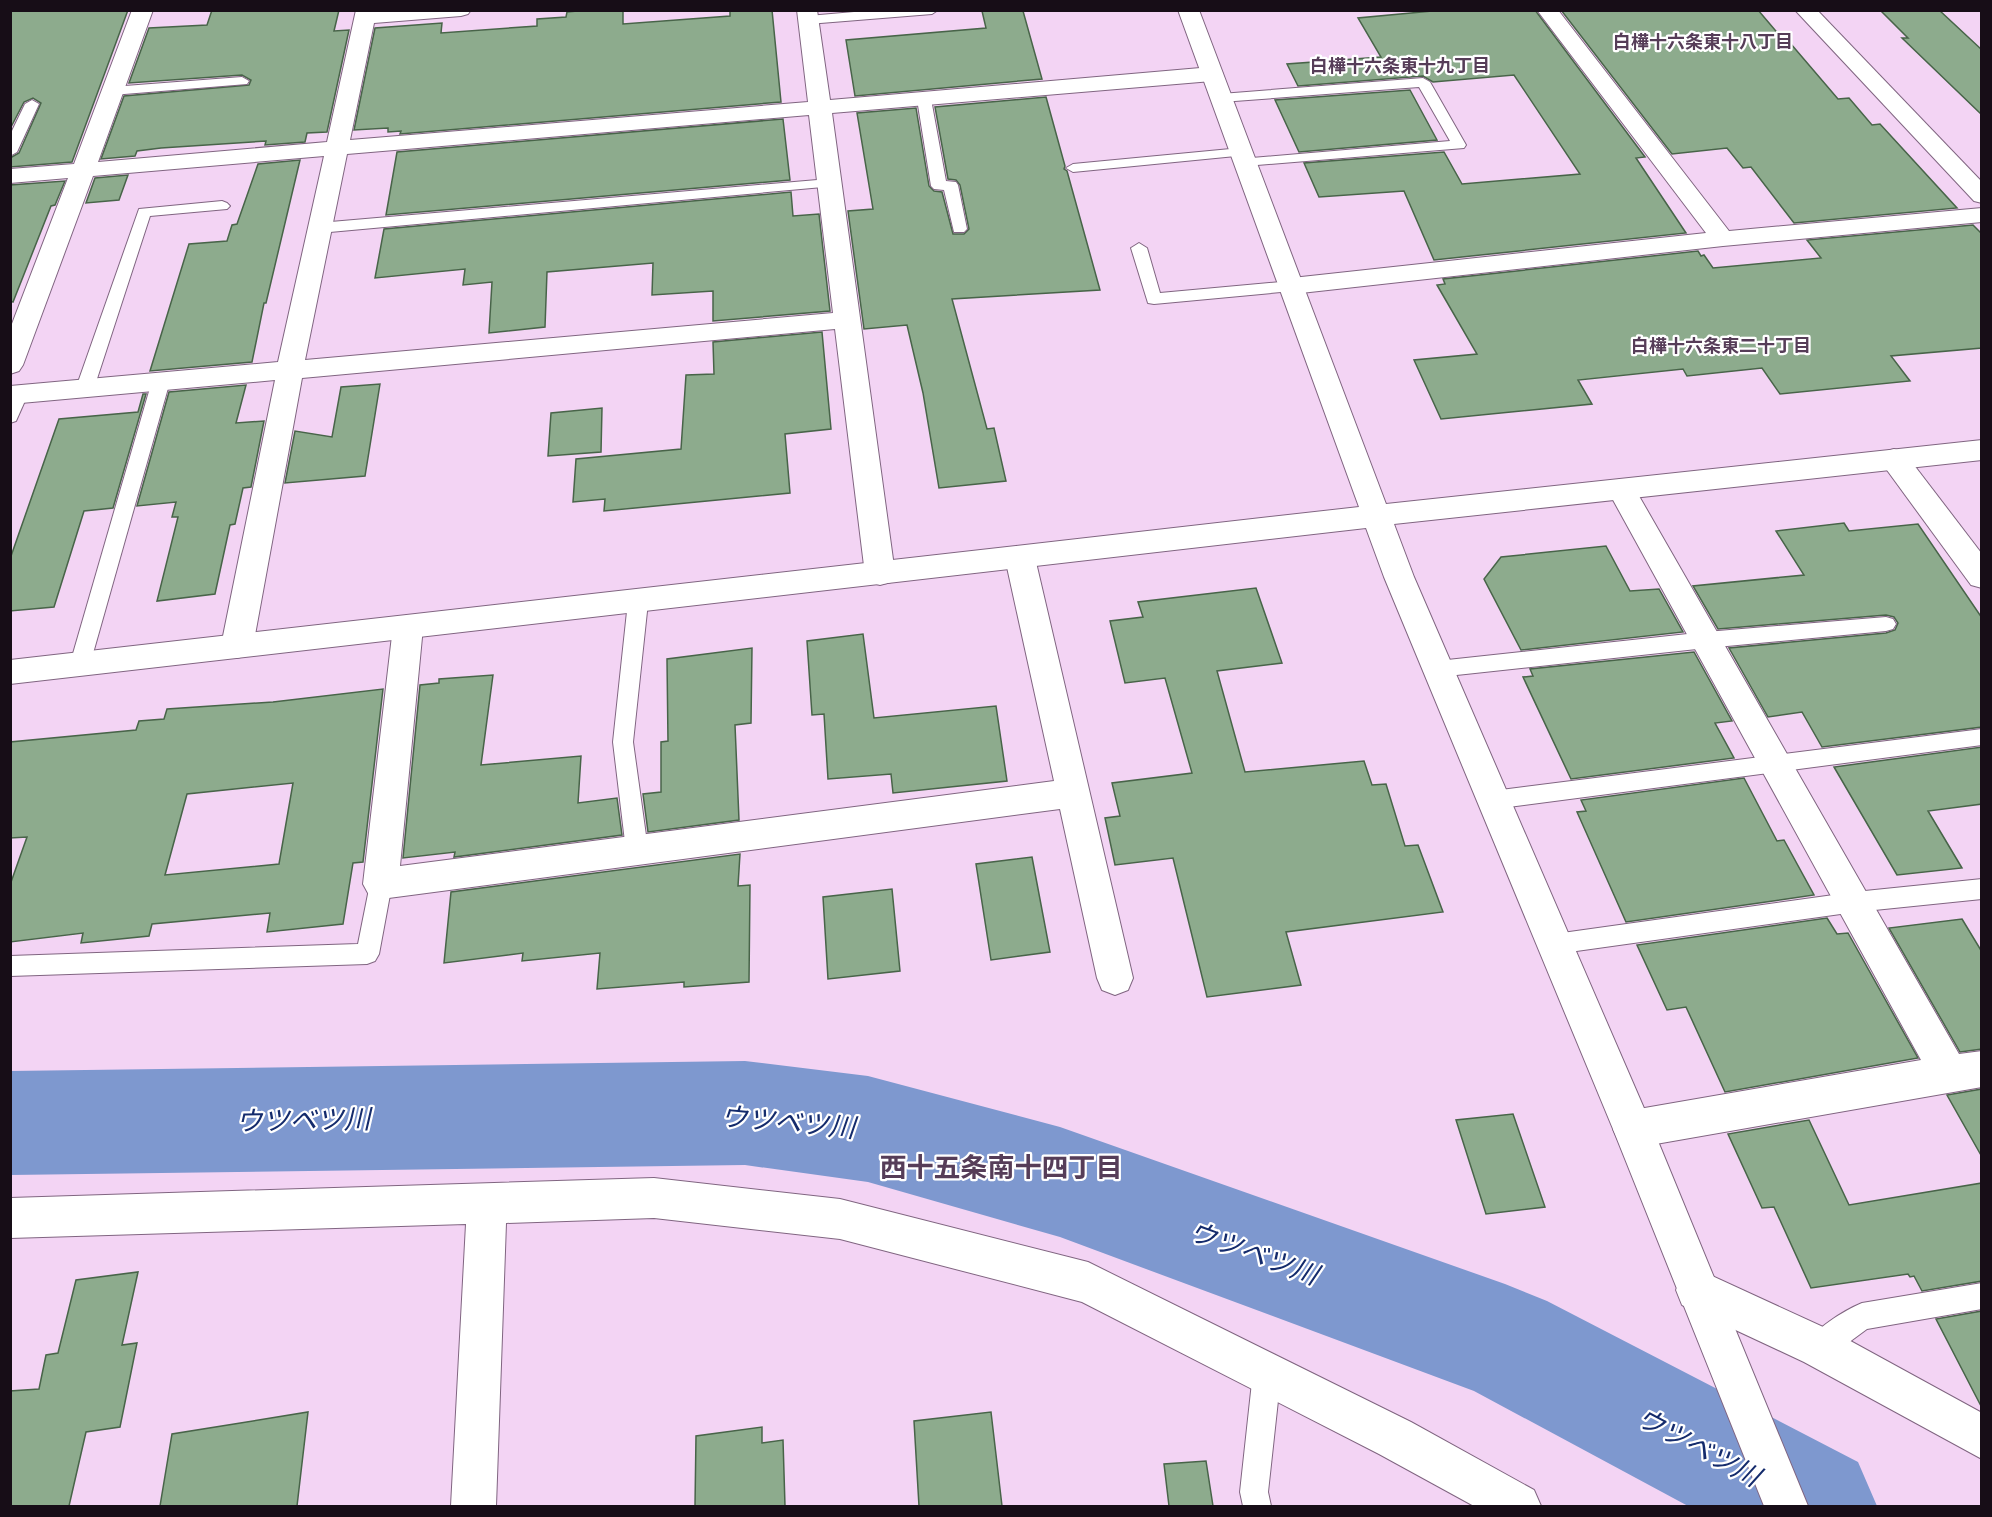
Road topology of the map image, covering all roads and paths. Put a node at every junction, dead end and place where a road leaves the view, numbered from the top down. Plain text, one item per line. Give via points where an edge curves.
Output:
1 (143, 10) edge
2 (461, 10) edge
3 (932, 10) edge
4 (1188, 10) edge
5 (1547, 10) edge
6 (1805, 10) edge
7 (365, 14) edge
8 (807, 15) edge
9 (242, 81) dead end
10 (1216, 86) junction
11 (112, 91) junction
12 (924, 99) junction
13 (32, 104) dead end
14 (819, 109) junction
15 (335, 147) junction
16 (10, 152) edge
17 (1243, 157) junction
18 (1073, 168) dead end
19 (81, 171) junction
20 (10, 176) edge
21 (829, 183) junction
22 (1982, 196) edge
23 (222, 206) dead end
24 (1982, 215) edge
25 (319, 228) junction
26 (959, 229) dead end
27 (1723, 239) junction
28 (1139, 248) dead end
29 (1292, 286) junction
30 (845, 320) junction
31 (10, 365) edge
32 (290, 370) junction
33 (161, 381) junction
34 (85, 388) junction
35 (13, 402) edge
36 (1982, 450) edge
37 (1894, 459) junction
38 (1621, 489) junction
39 (1376, 516) junction
40 (1020, 558) junction
41 (880, 574) junction
42 (1982, 577) edge
43 (638, 602) junction
44 (1886, 624) dead end
45 (408, 627) junction
46 (1706, 640) junction
47 (237, 646) junction
48 (80, 664) junction
49 (1438, 669) junction
50 (10, 672) edge
51 (1982, 737) edge
52 (1774, 762) junction
53 (1073, 793) junction
54 (1493, 800) junction
55 (637, 850) junction
56 (381, 884) junction
57 (1982, 889) edge
58 (1855, 902) junction
59 (1555, 944) junction
60 (10, 966) edge
61 (1115, 978) dead end
62 (1965, 1071) edge
63 (1633, 1129) junction
64 (487, 1203) junction
65 (10, 1218) edge
66 (1697, 1290) junction
67 (1982, 1296) edge
68 (1820, 1347) junction
69 (1267, 1373) junction
70 (1982, 1437) edge
71 (473, 1506) edge
72 (1257, 1506) edge
73 (1518, 1506) edge
74 (1786, 1506) edge

1 - 11 street
2 - 7 street
3 - 8 lane
4 - 10 street
5 - 27 street
6 - 22 street
7 - 15 street
8 - 14 street
9 - 11 lane
10 - 12 street
10 - 17 street
10 - 17 lane via 1423,82 1459,145
11 - 19 street
12 - 14 street
12 - 26 lane via 939,186 951,185
13 - 16 lane
14 - 15 street
14 - 21 street
15 - 19 street
15 - 25 street
17 - 18 lane
17 - 29 street
19 - 20 street
19 - 31 street
21 - 25 lane
21 - 30 street
23 - 34 lane via 144,212
24 - 27 street
25 - 32 street
27 - 29 street
28 - 29 lane via 1154,299
29 - 39 street
30 - 32 street
30 - 41 street
32 - 33 street
32 - 47 street
33 - 34 street
33 - 48 lane
34 - 35 street
36 - 37 street
37 - 38 street
37 - 42 street
38 - 39 street
38 - 46 street
39 - 40 street
39 - 49 street
40 - 41 street
40 - 53 street
41 - 43 street
43 - 45 street
43 - 55 lane via 623,742
44 - 46 lane
45 - 47 street
45 - 56 street
46 - 49 lane
46 - 52 street
47 - 48 street
48 - 50 street
49 - 54 street
51 - 52 lane
52 - 54 lane
52 - 58 street
53 - 55 street
53 - 61 street
54 - 59 street
55 - 56 street
56 - 60 lane via 367,954
57 - 58 lane
58 - 59 lane
58 - 62 street
59 - 63 street
62 - 63 street
63 - 66 street
64 - 65 street
64 - 69 street via 654,1198 840,1219 1088,1283
64 - 71 street
66 - 68 street
66 - 74 street
67 - 68 lane via 1862,1316
68 - 70 street
69 - 72 lane via 1254,1492
69 - 73 street

